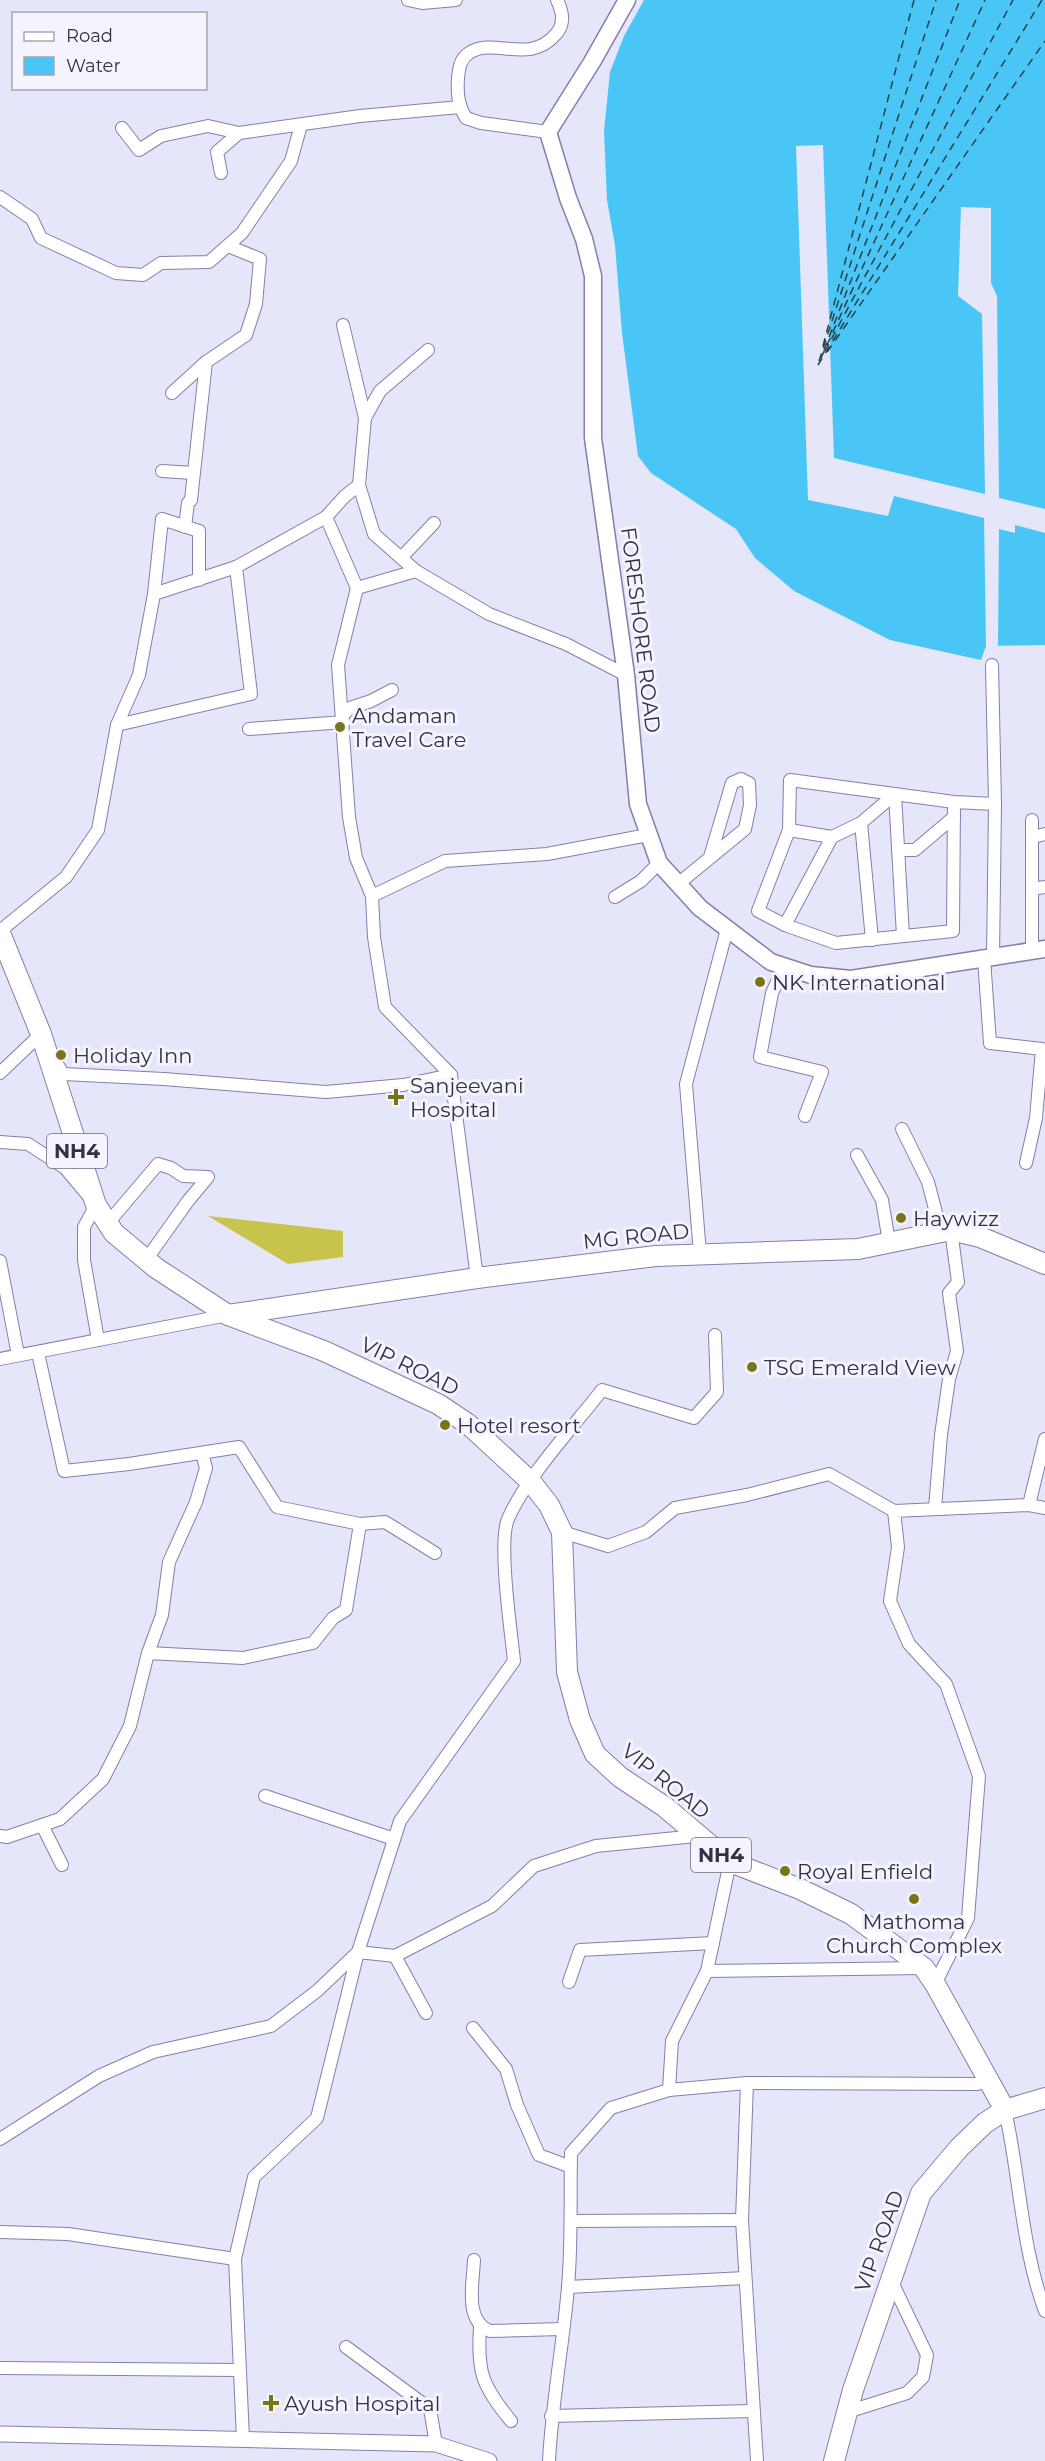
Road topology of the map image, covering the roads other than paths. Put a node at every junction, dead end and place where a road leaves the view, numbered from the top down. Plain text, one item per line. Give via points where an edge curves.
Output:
1 (408, 0) edge
2 (456, 0) edge
3 (557, 0) edge
4 (627, 0) edge
5 (460, 107) junction
6 (301, 125) junction
7 (122, 128) dead end
8 (548, 132) junction
9 (239, 133) junction
10 (221, 173) dead end
11 (0, 197) edge
12 (228, 246) junction
13 (343, 325) dead end
14 (428, 350) dead end
15 (206, 362) junction
16 (172, 393) dead end
17 (365, 418) junction
18 (162, 471) dead end
19 (193, 473) junction
20 (359, 485) junction
21 (326, 517) junction
22 (434, 523) dead end
23 (185, 527) junction
24 (402, 558) junction
25 (236, 567) junction
26 (416, 571) junction
27 (199, 579) junction
28 (357, 588) junction
29 (154, 594) junction
30 (992, 665) dead end
31 (626, 675) junction
32 (392, 690) dead end
33 (343, 719) junction
34 (117, 726) junction
35 (249, 729) dead end
36 (895, 794) junction
37 (954, 802) junction
38 (995, 804) junction
39 (954, 817) junction
40 (1032, 820) dead end
41 (861, 823) junction
42 (789, 830) junction
43 (1045, 834) edge
44 (648, 835) junction
45 (832, 837) junction
46 (1032, 837) junction
47 (898, 850) junction
48 (710, 857) junction
49 (659, 863) junction
50 (678, 884) junction
51 (1045, 886) edge
52 (1032, 889) junction
53 (372, 896) junction
54 (615, 897) dead end
55 (785, 925) junction
56 (728, 929) junction
57 (0, 932) edge
58 (903, 936) junction
59 (872, 940) junction
60 (1038, 950) edge
61 (989, 958) junction
62 (784, 967) junction
63 (41, 1034) junction
64 (0, 1073) edge
65 (452, 1075) junction
66 (805, 1116) dead end
67 (902, 1129) dead end
68 (0, 1142) edge
69 (857, 1155) dead end
70 (1026, 1163) dead end
71 (96, 1205) junction
72 (108, 1223) junction
73 (946, 1231) junction
74 (889, 1242) junction
75 (700, 1253) junction
76 (0, 1260) edge
77 (146, 1260) junction
78 (1045, 1264) edge
79 (477, 1278) junction
80 (228, 1315) junction
81 (715, 1335) dead end
82 (98, 1340) junction
83 (38, 1353) junction
84 (18, 1355) junction
85 (0, 1359) edge
86 (1045, 1439) edge
87 (202, 1453) junction
88 (531, 1482) junction
89 (1029, 1505) junction
90 (935, 1508) junction
91 (1045, 1508) edge
92 (894, 1511) junction
93 (360, 1524) junction
94 (562, 1532) junction
95 (435, 1553) dead end
96 (148, 1653) junction
97 (265, 1796) dead end
98 (42, 1826) junction
99 (0, 1836) edge
100 (696, 1836) junction
101 (394, 1839) junction
102 (730, 1862) junction
103 (62, 1865) dead end
104 (713, 1943) junction
105 (358, 1952) junction
106 (395, 1956) junction
107 (707, 1971) junction
108 (929, 1976) junction
109 (569, 1982) dead end
110 (426, 2013) dead end
111 (473, 2028) dead end
112 (989, 2080) junction
113 (747, 2083) junction
114 (669, 2090) junction
115 (1045, 2098) edge
116 (1005, 2110) junction
117 (0, 2139) edge
118 (571, 2167) junction
119 (742, 2220) junction
120 (572, 2221) junction
121 (0, 2232) edge
122 (235, 2259) junction
123 (474, 2260) dead end
124 (745, 2278) junction
125 (891, 2280) junction
126 (568, 2288) junction
127 (1045, 2311) edge
128 (480, 2327) junction
129 (562, 2330) junction
130 (346, 2347) dead end
131 (0, 2368) edge
132 (238, 2370) junction
133 (752, 2411) junction
134 (847, 2412) junction
135 (551, 2416) junction
136 (511, 2421) dead end
137 (0, 2434) edge
138 (243, 2439) junction
139 (436, 2445) junction
140 (489, 2461) edge
141 (549, 2461) edge
142 (757, 2461) edge
143 (834, 2461) edge

1 - 2 street
3 - 5 street via 562,11 561,29 548,44 527,50 485,49 469,53 460,63
4 - 8 main road
5 - 6 street
5 - 8 street via 466,118 481,123
6 - 9 street
6 - 12 street via 291,161 242,233
7 - 9 street via 139,150 161,136 208,126
8 - 31 main road, FORESHORE ROAD via 593,276 593,438
9 - 10 street via 217,152
11 - 12 street via 32,219 41,238 116,273 143,275 161,263 209,262
12 - 15 street via 261,259 256,304 246,335
13 - 17 street
14 - 17 street via 380,391
15 - 16 street
15 - 19 street
17 - 20 street
18 - 19 street
19 - 23 street
20 - 21 street
20 - 24 street via 374,534
21 - 25 street
21 - 28 street
22 - 24 street
23 - 27 street via 200,531
23 - 29 street via 162,519
24 - 26 street
25 - 27 street
25 - 34 street via 251,694
26 - 28 street
26 - 31 street via 489,614 566,644
27 - 29 street
28 - 33 street via 338,665
29 - 34 street via 139,675
30 - 38 street
31 - 44 main road, FORESHORE ROAD via 638,804
32 - 33 street via 350,708
33 - 35 street
33 - 53 street via 349,817 356,858
34 - 57 street via 98,830 66,876
36 - 37 street
36 - 41 street
36 - 42 street via 790,780
36 - 47 street
37 - 38 street
37 - 39 street
38 - 61 street
39 - 47 street via 915,850
39 - 58 street via 952,931
40 - 46 street
41 - 45 street
41 - 59 street
42 - 45 street
42 - 55 street via 758,911
43 - 46 street
44 - 49 main road, FORESHORE ROAD
44 - 53 street via 547,854 445,861
45 - 55 street
46 - 52 street
47 - 58 street
48 - 48 street via 745,829 749,783 741,779 732,783
48 - 50 street
49 - 50 main road, FORESHORE ROAD
49 - 54 street via 641,881
50 - 56 main road, FORESHORE ROAD via 699,908
51 - 52 street
52 - 60 street
53 - 65 street via 385,1007
55 - 59 street via 836,943
56 - 62 main road, FORESHORE ROAD via 771,962
56 - 75 street via 686,1084
57 - 63 main road, NH4
58 - 59 street
60 - 61 main road, FORESHORE ROAD
61 - 62 main road, FORESHORE ROAD via 851,979 811,975
61 - 70 street via 990,1043 1042,1050 1036,1119
62 - 66 street via 772,993 760,1058 822,1072
63 - 64 street
63 - 65 street via 63,1074 326,1092 403,1085
63 - 71 main road, NH4
65 - 79 street
67 - 73 street
68 - 71 street via 28,1144 56,1162
69 - 74 street via 882,1200
71 - 72 main road, NH4
71 - 82 street via 84,1227 84,1260
72 - 77 main road, NH4
72 - 77 street via 158,1164 183,1176 208,1177
73 - 74 main road, MG ROAD
73 - 78 main road, MG ROAD via 980,1238
73 - 90 street via 958,1282 949,1293 957,1351 949,1379
74 - 75 main road, MG ROAD via 858,1249
75 - 79 main road, MG ROAD
76 - 84 street
77 - 80 main road, NH4
79 - 80 main road, MG ROAD
80 - 82 street
80 - 88 main road, VIP ROAD / NH4 via 324,1351 438,1404 468,1424
81 - 88 street via 717,1392 694,1418 602,1390
82 - 83 street
83 - 84 street
83 - 87 street via 64,1471
84 - 85 street
86 - 89 street
87 - 93 street via 239,1447 277,1507
87 - 96 street via 206,1468 196,1502 169,1562 162,1615
88 - 94 main road, VIP ROAD / NH4 via 549,1505
88 - 101 street via 507,1521 505,1560 514,1661 400,1821
89 - 90 street
89 - 91 street
90 - 92 street
92 - 94 street via 829,1474 675,1508 646,1532 608,1546
92 - 108 street via 898,1547 890,1601 909,1644 946,1684 979,1776 968,1918
93 - 95 street via 385,1522
93 - 96 street via 346,1610 333,1617 313,1643 243,1658
94 - 100 main road, VIP ROAD / NH4 via 567,1672 580,1720 595,1754
96 - 98 street via 130,1726 103,1779 60,1819
97 - 101 street
98 - 99 street
98 - 103 street
100 - 102 main road, VIP ROAD / NH4
100 - 106 street via 596,1846 534,1866 492,1905
101 - 105 street
102 - 104 street
102 - 108 main road, VIP ROAD / NH4 via 851,1914
104 - 107 street
104 - 109 street via 580,1950
105 - 106 street
105 - 117 street via 317,1992 271,2026 153,2052 99,2076
105 - 122 street via 317,2118 254,2177
106 - 110 street
107 - 108 street
107 - 114 street via 672,2041
108 - 112 main road, VIP ROAD / NH4
111 - 118 street via 506,2069 539,2155
112 - 113 street via 977,2084
112 - 116 main road, VIP ROAD / NH4
113 - 114 street
113 - 119 street
114 - 118 street via 611,2108 571,2153
115 - 116 main road
116 - 125 main road, VIP ROAD via 959,2148 921,2193
116 - 127 street via 1021,2217
118 - 120 street
119 - 120 street
119 - 124 street
120 - 126 street
121 - 122 street via 68,2234
122 - 132 street
123 - 128 street via 474,2318
124 - 126 street
124 - 133 street
125 - 134 main road, VIP ROAD
125 - 134 street via 927,2355 923,2377 907,2393
126 - 129 street
128 - 129 street via 490,2331
128 - 136 street via 482,2377
129 - 135 street
130 - 139 street via 430,2409
131 - 132 street
132 - 138 street
133 - 135 street
133 - 142 street
134 - 143 main road, VIP ROAD
135 - 141 street
137 - 138 street
138 - 139 street
139 - 140 street

